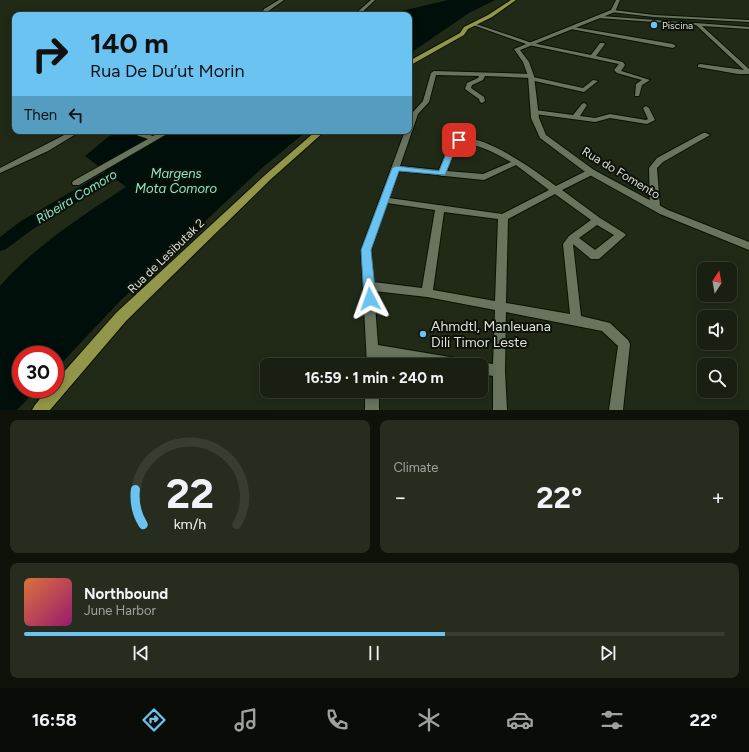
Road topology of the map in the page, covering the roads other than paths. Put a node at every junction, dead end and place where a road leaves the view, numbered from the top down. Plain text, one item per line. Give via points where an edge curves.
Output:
1 (282, 0) edge
2 (373, 0) edge
3 (514, 0) edge
4 (618, 0) edge
5 (613, 11) junction
6 (265, 12) edge
7 (359, 12) edge
8 (601, 17) junction
9 (749, 21) edge
10 (475, 24) junction
11 (698, 25) junction
12 (573, 28) junction
13 (749, 28) edge
14 (531, 44) junction
15 (602, 44) dead end
16 (672, 46) dead end
17 (590, 57) junction
18 (412, 62) edge
19 (700, 66) dead end
20 (482, 74) junction
21 (531, 78) junction
22 (595, 81) dead end
23 (637, 95) dead end
24 (482, 101) dead end
25 (584, 105) dead end
26 (646, 108) dead end
27 (535, 112) junction
28 (575, 117) junction
29 (412, 122) edge
30 (72, 134) edge
31 (138, 134) edge
32 (163, 134) edge
33 (318, 134) edge
34 (408, 134) edge
35 (706, 135) dead end
36 (154, 139) junction
37 (517, 162) junction
38 (396, 168) junction
39 (0, 171) edge
40 (591, 172) junction
41 (442, 174) junction
42 (76, 183) dead end
43 (554, 190) junction
44 (385, 200) junction
45 (655, 207) junction
46 (440, 209) junction
47 (503, 217) junction
48 (597, 220) junction
49 (572, 238) junction
50 (749, 246) edge
51 (369, 286) junction
52 (427, 293) junction
53 (501, 306) junction
54 (576, 320) junction
55 (373, 350) junction
56 (373, 358) edge
57 (420, 358) edge
58 (488, 369) edge
59 (499, 371) junction
60 (372, 398) edge
61 (40, 410) edge
62 (372, 410) edge
63 (500, 410) edge
64 (616, 410) edge

1 - 6 street
2 - 7 street
3 - 10 main road
4 - 5 street
5 - 8 street, Rua do Fomento
5 - 9 street
8 - 11 street
8 - 12 street, Rua do Fomento
10 - 14 street
10 - 18 main road
11 - 13 street
11 - 19 street via 749,72
12 - 14 street, Rua do Fomento
12 - 16 street
14 - 17 street
14 - 21 street, Rua do Fomento via 518,49
15 - 17 street
17 - 23 street via 621,63 617,70 619,72 647,80 639,84
20 - 21 street
20 - 24 street via 481,79 469,84 468,89 482,98
20 - 29 street via 434,73 426,102 415,113
21 - 22 street via 584,90
21 - 27 street, Rua do Fomento
25 - 28 street
26 - 28 street via 652,120 647,122 610,116 595,120
27 - 28 street
27 - 40 street, Rua do Fomento via 543,136
30 - 39 street
31 - 36 street
32 - 36 street
33 - 61 main road, Rua de Lesibutak 2 via 267,178 121,318
34 - 38 street
35 - 45 street via 660,160 653,168
36 - 42 street
37 - 41 street via 484,177
37 - 41 street via 502,153 459,140 454,142
37 - 43 street
38 - 41 street
38 - 44 street
40 - 43 street
40 - 45 street, Rua do Fomento
43 - 47 street
43 - 48 street
44 - 46 street
44 - 51 street via 366,250
45 - 50 street, Rua do Fomento
46 - 47 street
46 - 52 street
47 - 53 street
48 - 49 street
48 - 49 street via 621,235 595,256
49 - 54 street via 568,244
51 - 52 street
51 - 55 street
52 - 53 street
53 - 54 street
53 - 59 street
54 - 64 street via 606,327 624,344
55 - 56 street
55 - 57 street
58 - 59 street
59 - 63 street
60 - 62 street

